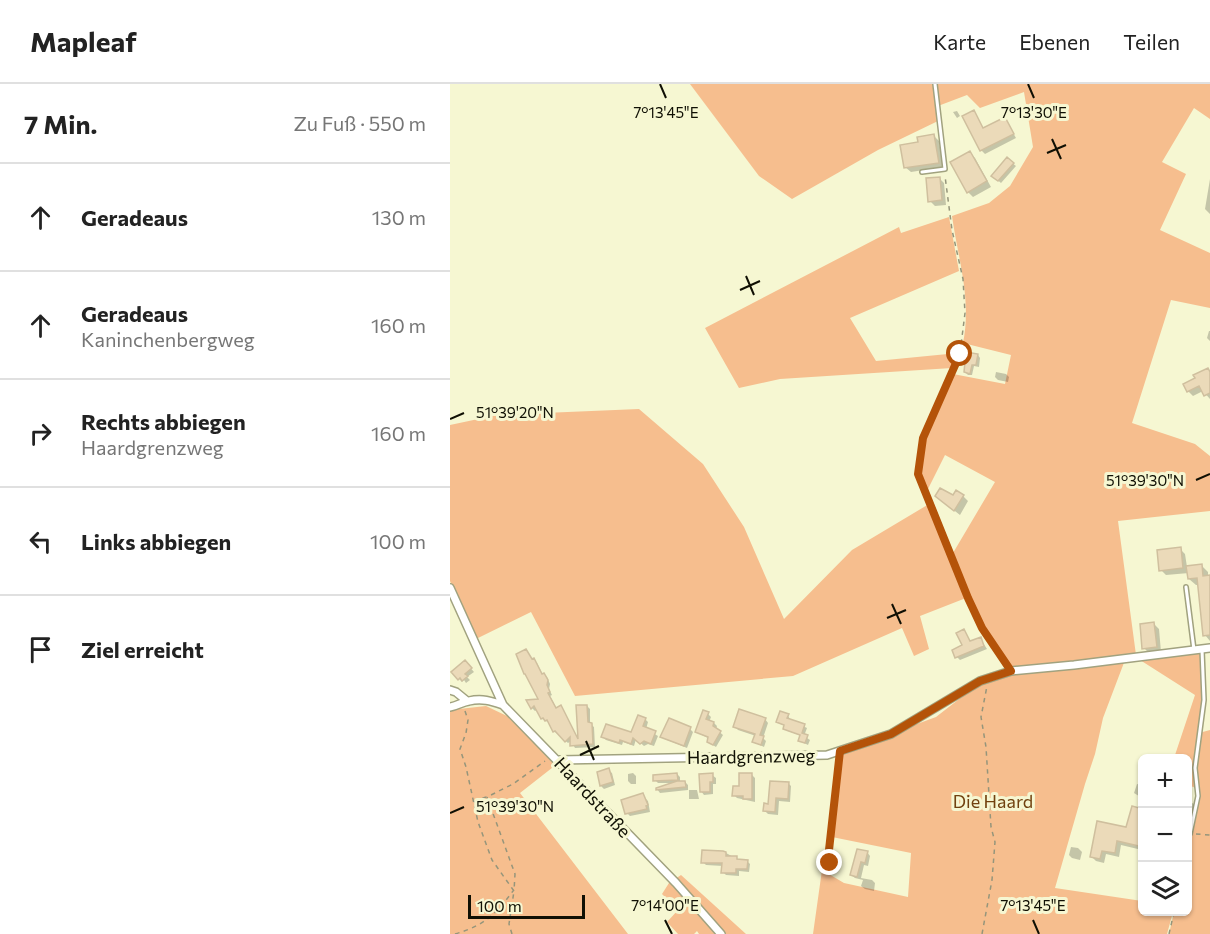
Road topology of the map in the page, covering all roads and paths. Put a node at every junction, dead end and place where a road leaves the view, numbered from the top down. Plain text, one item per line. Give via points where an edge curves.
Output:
1 (934, 84) edge
2 (945, 169) junction
3 (922, 172) dead end
4 (929, 500) joint
5 (450, 588) edge
6 (1186, 588) dead end
7 (1202, 649) edge
8 (1011, 671) junction
9 (988, 679) junction
10 (450, 690) edge
11 (468, 701) junction
12 (503, 705) junction
13 (450, 706) edge
14 (840, 751) junction
15 (556, 758) junction
16 (487, 797) junction
17 (474, 802) junction
18 (1192, 824) edge
19 (1192, 834) edge
20 (1210, 835) edge
21 (836, 867) dead end
22 (514, 891) junction
23 (1173, 916) edge
24 (456, 934) edge
25 (512, 934) edge
26 (721, 934) edge
27 (982, 934) edge
28 (1169, 934) edge

1 - 2 lane
2 - 3 lane
2 - 4 path via 965,313 960,354 923,438 918,474
4 - 8 lane via 982,628
5 - 12 street
6 - 7 lane
7 - 8 street, Haardgrenzweg
7 - 18 lane via 1204,700 1195,768 1198,796
8 - 9 street, Haardgrenzweg
9 - 14 street, Haardgrenzweg via 891,734
9 - 27 path via 981,717 995,842
10 - 11 street
11 - 12 street via 485,699
11 - 13 street
11 - 17 path via 466,733 460,749
12 - 15 street, Haardstraße
14 - 15 street, Haardgrenzweg via 827,755
14 - 21 lane via 829,850 830,863
15 - 16 path
15 - 26 street, Haardstraße
16 - 17 path
16 - 22 path via 515,874
17 - 22 path via 492,860
19 - 20 path
22 - 24 path via 494,916
22 - 25 path via 509,924
23 - 28 path

